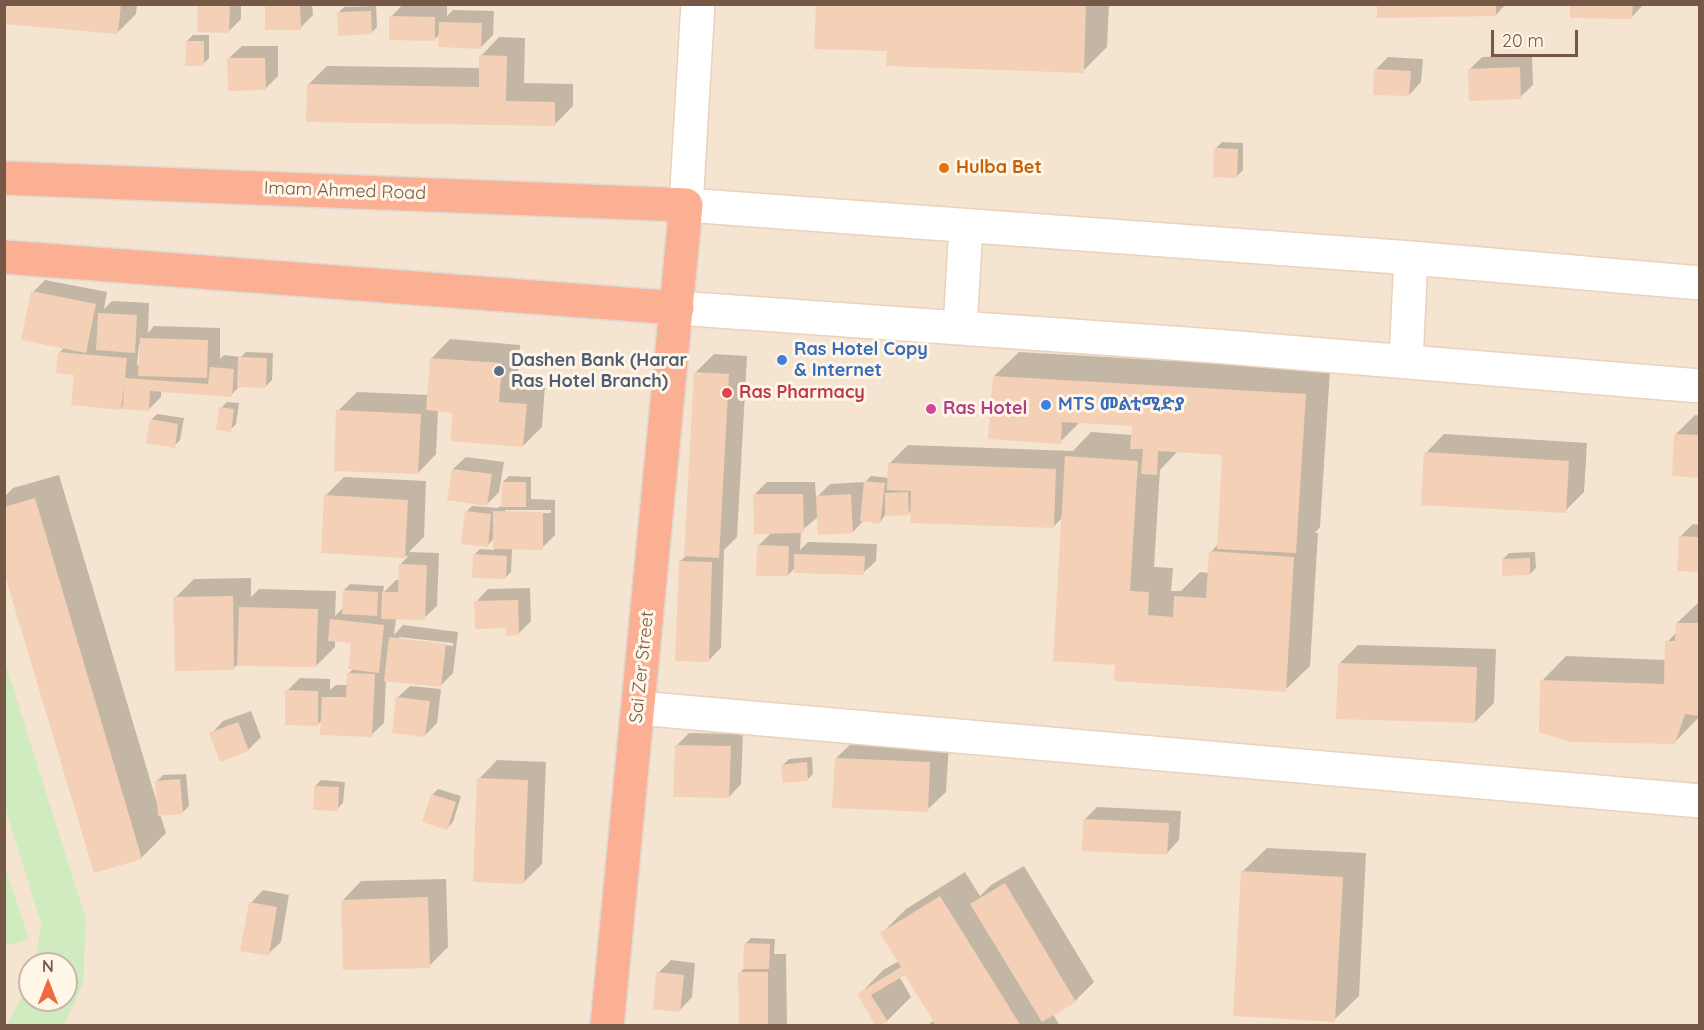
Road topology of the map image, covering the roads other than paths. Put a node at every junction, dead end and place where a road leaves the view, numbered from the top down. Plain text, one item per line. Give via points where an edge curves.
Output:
1 (698, 4) edge
2 (4, 178) edge
3 (686, 205) junction
4 (966, 226) junction
5 (4, 257) edge
6 (1411, 258) junction
7 (1700, 283) edge
8 (677, 308) junction
9 (960, 328) junction
10 (1406, 360) junction
11 (1700, 386) edge
12 (638, 708) junction
13 (1700, 801) edge
14 (607, 1026) edge

1 - 3 main road
2 - 3 highway, Imam Ahmed Road
3 - 4 main road
3 - 8 highway, Sai Zer Street
4 - 6 main road
4 - 9 main road
5 - 8 highway
6 - 7 main road
6 - 10 main road
8 - 9 main road
8 - 12 highway, Sai Zer Street
9 - 10 main road
10 - 11 main road
12 - 13 main road
12 - 14 highway, Sai Zer Street

